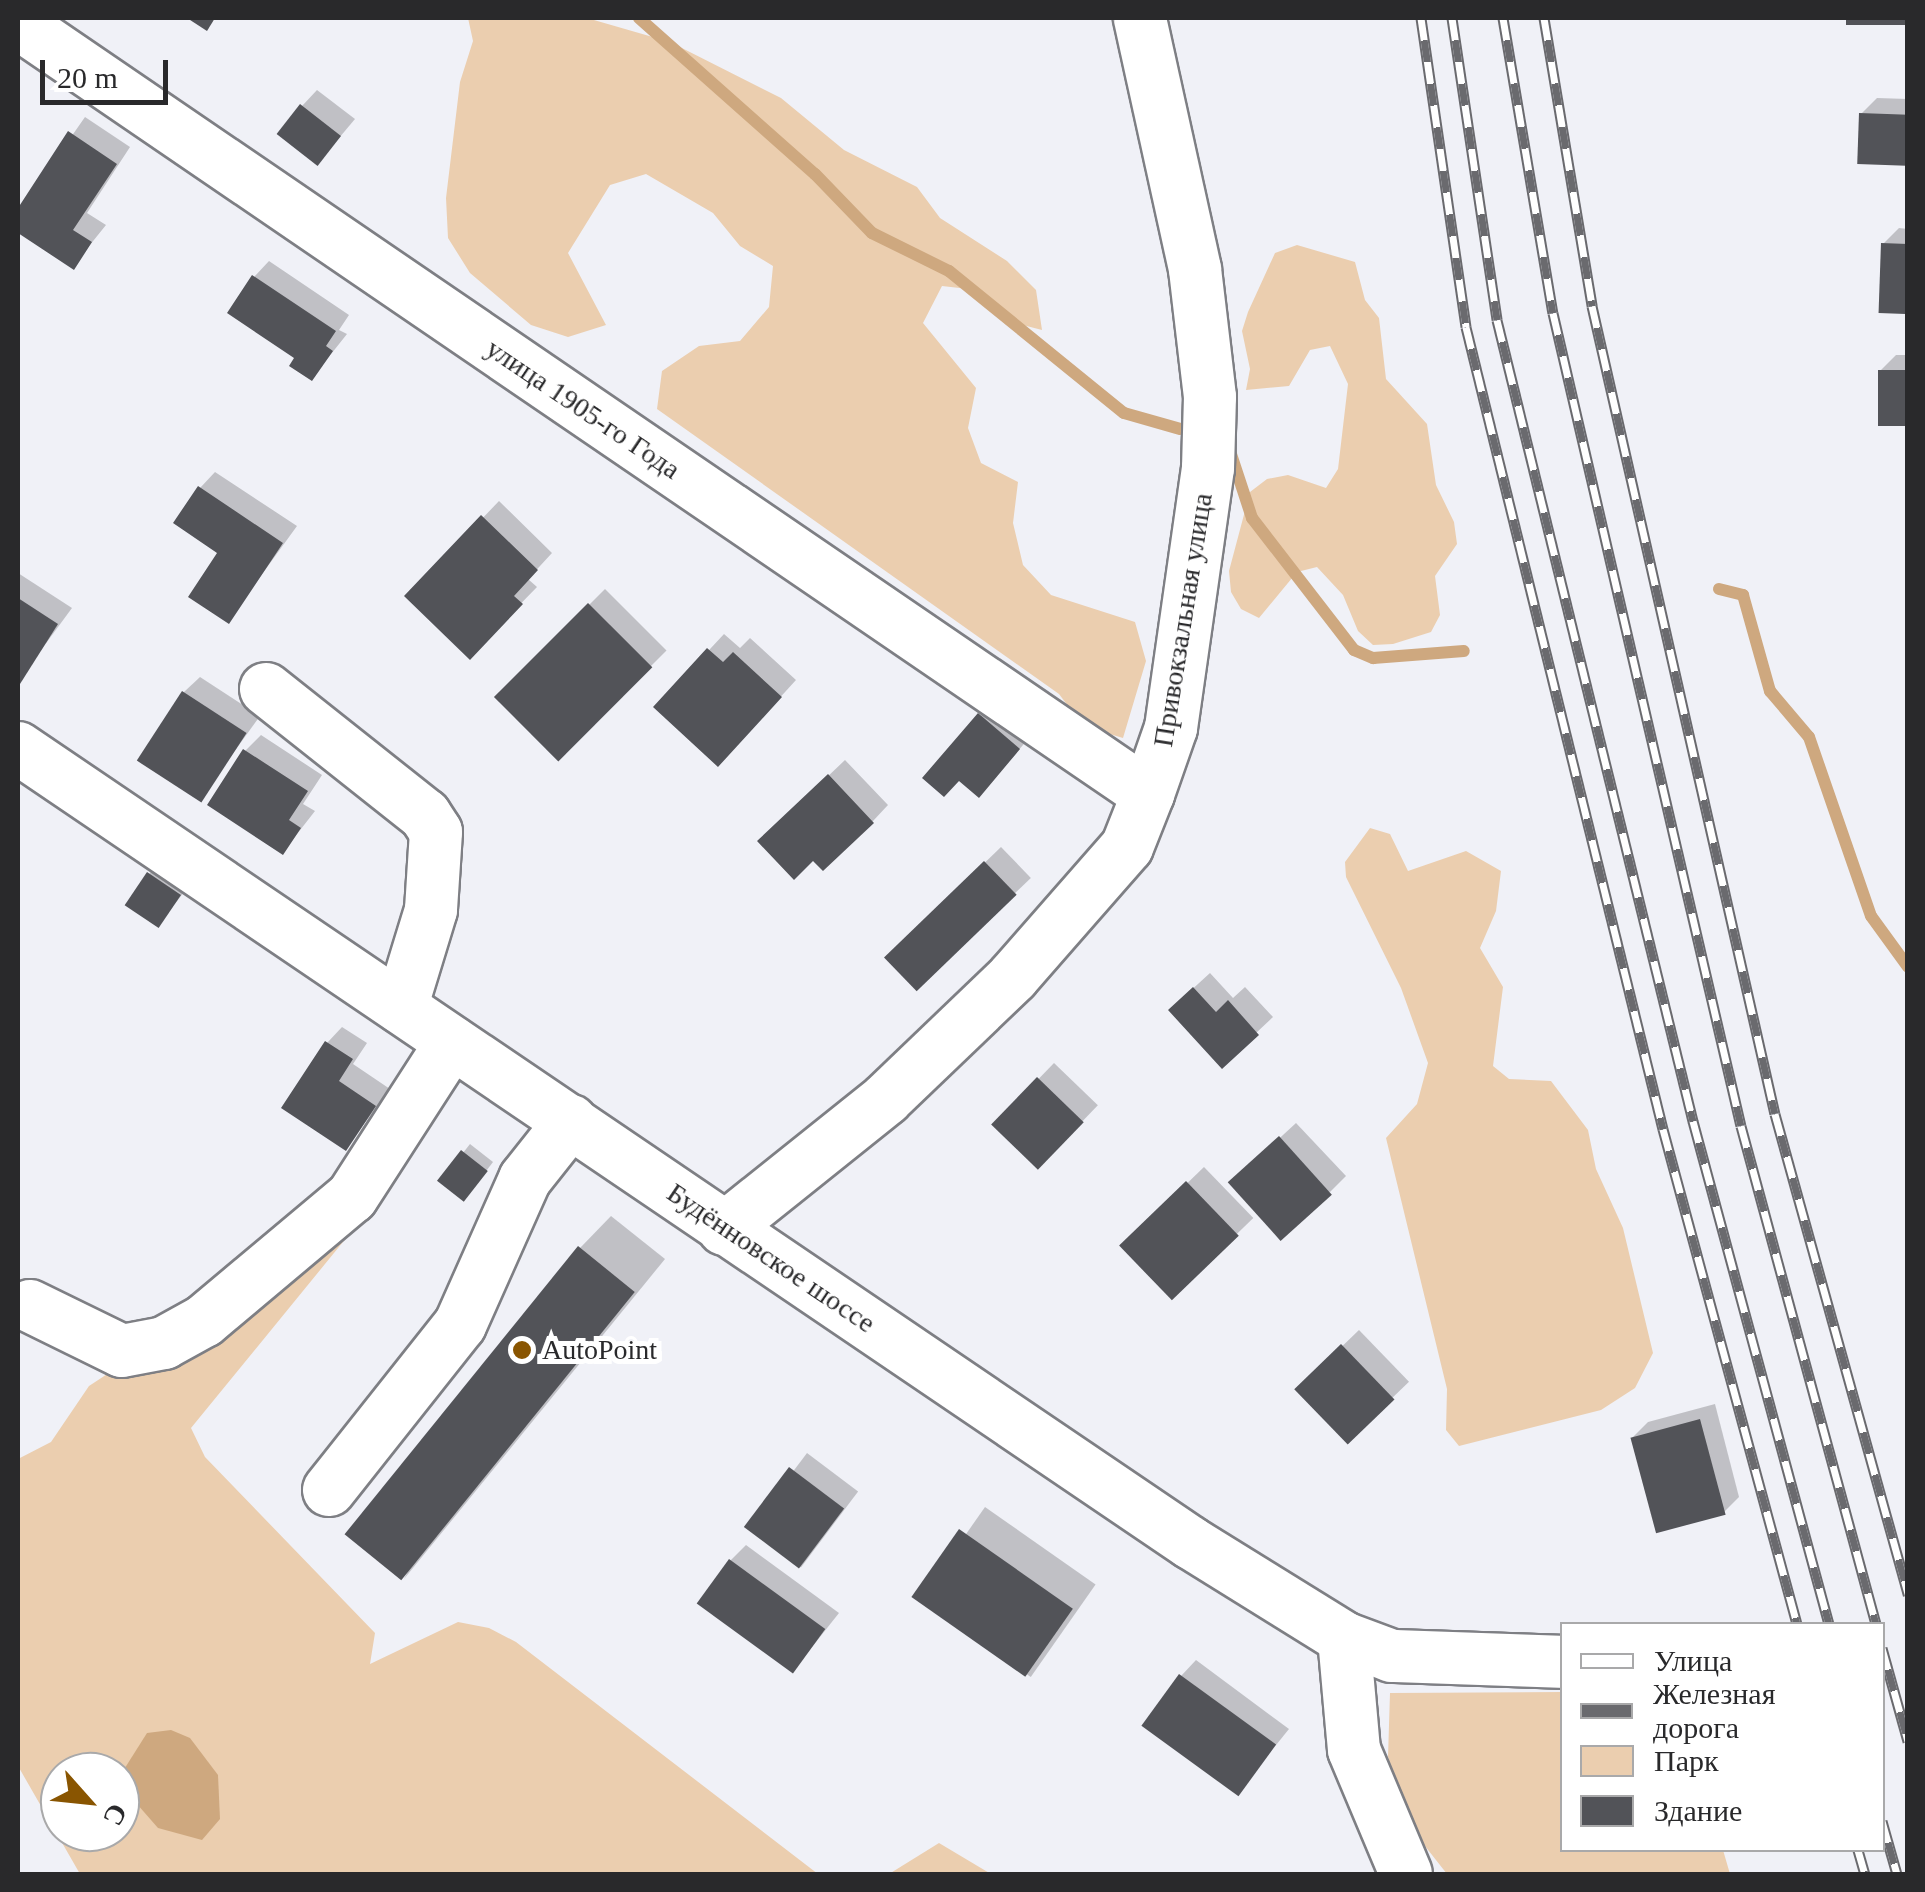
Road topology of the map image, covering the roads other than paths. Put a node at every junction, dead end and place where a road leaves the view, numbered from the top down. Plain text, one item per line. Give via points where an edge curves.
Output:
1 (1140, 18) edge
2 (18, 24) edge
3 (266, 689) dead end
4 (18, 748) edge
5 (1148, 794) junction
6 (401, 1008) junction
7 (452, 1042) junction
8 (571, 1122) junction
9 (724, 1229) junction
10 (30, 1306) dead end
11 (328, 1490) dead end
12 (1344, 1638) junction
13 (1560, 1662) edge
14 (1406, 1874) edge

1 - 5 street, Привокзальная улица via 1196,269 1210,397 1208,468 1171,728
2 - 5 street, улица 1905-го Года
3 - 6 street via 425,816 436,832 431,910
4 - 6 street, Будённовское шоссе
5 - 9 street, Привокзальная улица via 1127,847 1012,977 886,1099
6 - 7 street, Будённовское шоссе
7 - 8 street, Будённовское шоссе
7 - 10 street via 352,1197 204,1322 164,1343 122,1350
8 - 9 street, Будённовское шоссе
8 - 11 street via 525,1179 460,1325
9 - 12 street, Будённовское шоссе via 1190,1543
12 - 13 street, Будённовское шоссе via 1392,1656
12 - 14 street via 1354,1750

